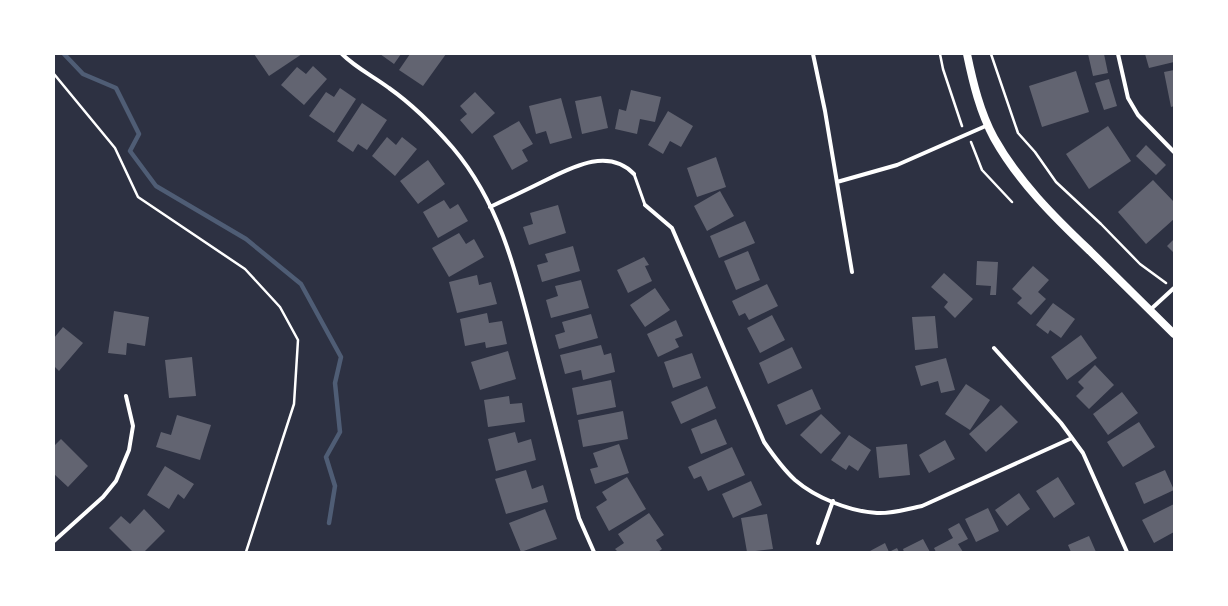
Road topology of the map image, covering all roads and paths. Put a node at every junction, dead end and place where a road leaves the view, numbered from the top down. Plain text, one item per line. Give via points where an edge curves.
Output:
1 (342, 54) edge
2 (813, 54) edge
3 (967, 54) edge
4 (991, 54) edge
5 (1118, 54) edge
6 (54, 74) edge
7 (988, 125) junction
8 (1174, 152) edge
9 (634, 174) joint
10 (837, 182) junction
11 (645, 205) joint
12 (490, 207) junction
13 (852, 272) dead end
14 (1173, 288) edge
15 (1150, 310) junction
16 (1174, 334) edge
17 (994, 348) dead end
18 (126, 396) dead end
19 (1072, 438) junction
20 (833, 501) junction
21 (54, 541) edge
22 (818, 543) dead end
23 (246, 552) edge
24 (594, 552) edge
25 (1127, 552) edge

1 - 12 street via 361,70 389,87 433,126 472,174
2 - 10 street
3 - 7 main road via 975,89
4 - 14 path via 1018,133 1056,182 1140,264
5 - 8 street via 1128,98 1138,115
6 - 23 path via 115,148 138,197 245,269 280,307 298,340 294,404
7 - 10 street via 897,165
7 - 15 main road via 1006,157 1036,196
9 - 11 lane
9 - 12 street via 616,163 596,161 579,164
10 - 13 street
11 - 20 street via 672,228 764,442 795,480
12 - 24 street via 512,257 579,518
14 - 15 street
15 - 16 main road
17 - 19 street
18 - 21 street via 133,426 130,450 116,481 103,497
19 - 20 street via 922,506 878,513
19 - 25 street via 1083,453
20 - 22 street

